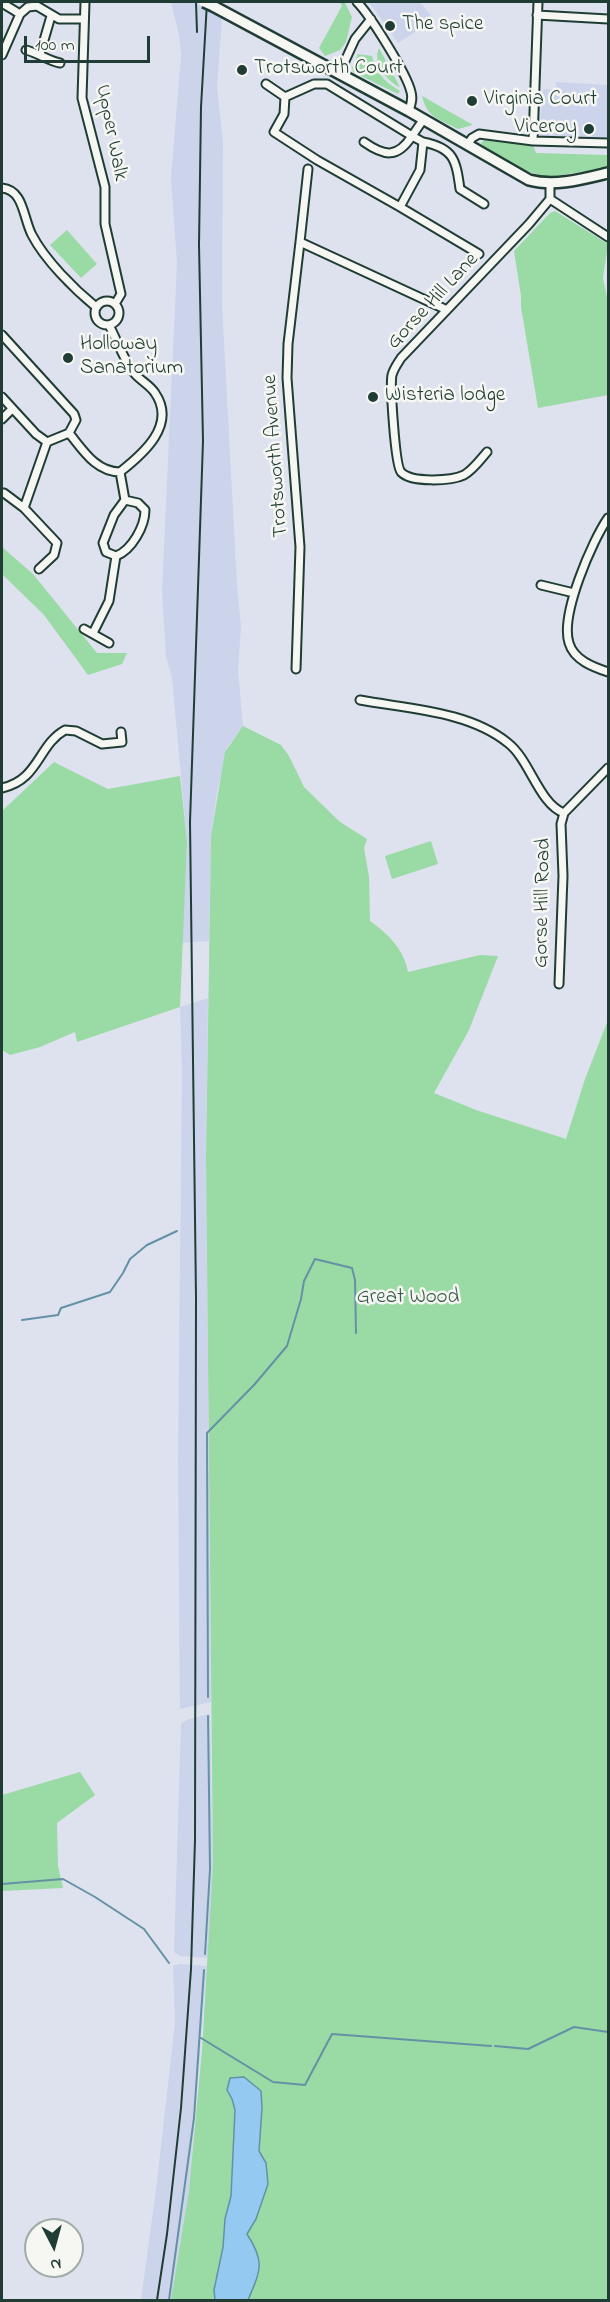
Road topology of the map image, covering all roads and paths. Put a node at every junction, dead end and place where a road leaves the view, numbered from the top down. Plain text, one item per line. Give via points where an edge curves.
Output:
1 (85, 2) edge
2 (357, 2) edge
3 (538, 2) edge
4 (2, 3) edge
5 (208, 4) edge
6 (20, 14) junction
7 (537, 15) junction
8 (51, 16) junction
9 (84, 19) junction
10 (371, 19) junction
11 (609, 19) edge
12 (26, 50) dead end
13 (40, 54) junction
14 (2, 55) edge
15 (60, 63) dead end
16 (339, 74) junction
17 (266, 84) dead end
18 (285, 97) junction
19 (409, 111) junction
20 (423, 120) junction
21 (412, 136) junction
22 (532, 141) junction
23 (364, 142) dead end
24 (423, 142) junction
25 (609, 143) edge
26 (468, 144) junction
27 (308, 169) dead end
28 (609, 173) edge
29 (550, 183) junction
30 (2, 188) edge
31 (550, 199) junction
32 (484, 204) dead end
33 (400, 207) junction
34 (609, 237) edge
35 (300, 242) junction
36 (479, 254) dead end
37 (115, 304) junction
38 (96, 307) junction
39 (447, 310) junction
40 (109, 325) junction
41 (2, 335) edge
42 (2, 397) edge
43 (12, 410) junction
44 (2, 418) edge
45 (69, 433) junction
46 (47, 442) junction
47 (487, 452) dead end
48 (120, 472) junction
49 (2, 493) edge
50 (125, 500) junction
51 (24, 508) junction
52 (609, 518) edge
53 (116, 556) junction
54 (39, 569) dead end
55 (541, 585) dead end
56 (574, 593) junction
57 (84, 629) dead end
58 (93, 633) junction
59 (109, 643) dead end
60 (296, 669) dead end
61 (609, 672) edge
62 (360, 700) dead end
63 (121, 732) dead end
64 (609, 768) edge
65 (2, 788) edge
66 (564, 813) junction
67 (559, 984) dead end

1 - 9 street, Upper Walk
2 - 10 street
3 - 7 street
4 - 6 street
5 - 16 main road
6 - 8 street via 33,5
6 - 14 street
7 - 11 street
7 - 22 street
8 - 9 street
8 - 13 street
9 - 37 street, Upper Walk via 82,98 105,187 105,224 121,294
10 - 16 street via 355,39
10 - 19 street via 410,87
12 - 13 street
13 - 15 street
16 - 19 main road
17 - 18 street
18 - 21 street via 314,84 327,84
18 - 33 street via 284,114 274,132
19 - 20 main road
20 - 21 street
20 - 26 main road
21 - 23 street via 391,153
21 - 24 street
22 - 25 street
22 - 26 street via 479,134
24 - 32 street via 451,153 460,189
24 - 33 street via 420,170
26 - 29 main road via 523,177
27 - 35 street, Trotsworth Avenue
28 - 29 main road
29 - 31 street
30 - 38 street via 19,197 36,243
31 - 34 street
31 - 39 street, Gorse Hill Lane
33 - 36 street
35 - 39 street
35 - 60 street, Trotsworth Avenue via 287,378 300,547
37 - 38 street via 105,301
37 - 40 street via 118,318
38 - 40 street via 98,322
39 - 47 street, Gorse Hill Lane via 401,358 393,373 398,469 413,478 456,477 465,474
40 - 48 street via 134,373 155,394 161,412 159,429 150,447
41 - 45 street via 74,414 76,420
42 - 43 street
43 - 44 street
43 - 46 street
45 - 46 street
45 - 48 street via 100,468
46 - 51 street
48 - 50 street
49 - 51 street
50 - 53 street via 102,543 106,552
50 - 53 street via 138,503 146,513 132,542
51 - 54 street via 57,543 54,555
52 - 56 street via 594,542
53 - 58 street via 109,601
55 - 56 street
56 - 61 street via 569,643 580,660
57 - 58 street
58 - 59 street
62 - 66 street via 430,711 494,734 518,752 552,808
63 - 65 street via 122,742 102,744 65,730 26,776 17,784
64 - 66 street, Gorse Hill Road
66 - 67 street, Gorse Hill Road

